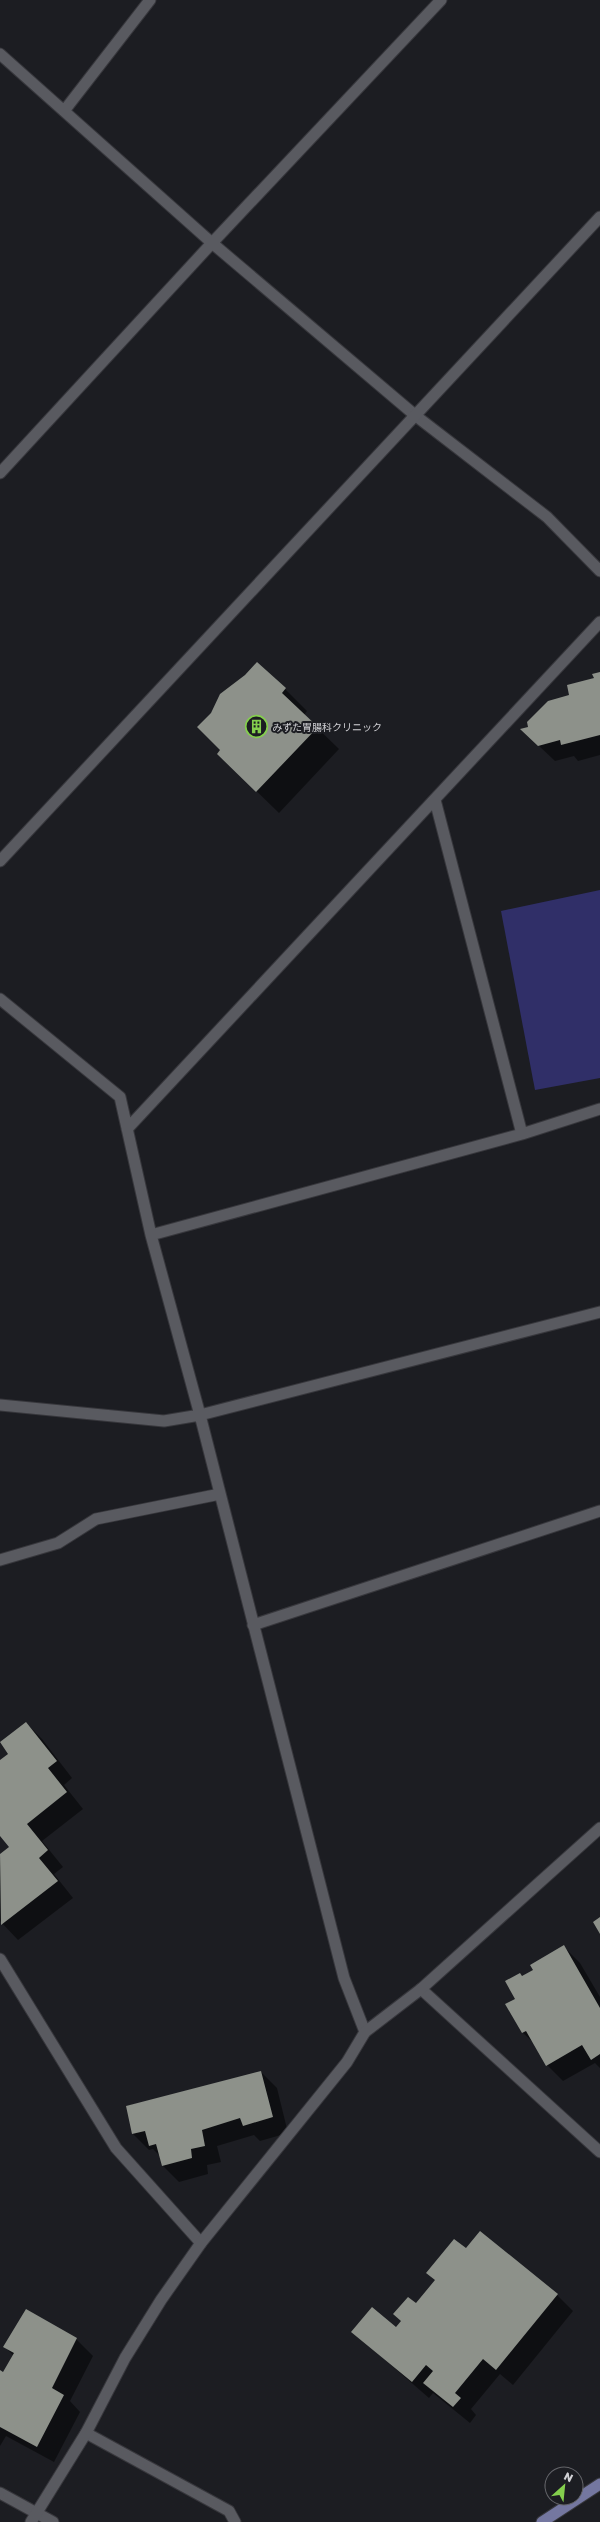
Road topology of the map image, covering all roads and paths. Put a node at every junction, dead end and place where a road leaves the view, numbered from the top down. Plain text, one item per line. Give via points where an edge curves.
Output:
1 (150, 0) edge
2 (441, 0) edge
3 (0, 54) edge
4 (64, 112) junction
5 (600, 217) edge
6 (212, 243) junction
7 (416, 416) junction
8 (0, 473) edge
9 (600, 571) edge
10 (600, 622) edge
11 (435, 800) junction
12 (0, 861) edge
13 (0, 999) edge
14 (600, 1109) edge
15 (126, 1129) junction
16 (522, 1134) junction
17 (151, 1234) junction
18 (600, 1312) edge
19 (0, 1405) edge
20 (200, 1415) junction
21 (220, 1494) junction
22 (600, 1511) edge
23 (0, 1560) edge
24 (253, 1625) junction
25 (600, 1828) edge
26 (0, 1959) edge
27 (421, 1989) junction
28 (365, 2032) junction
29 (600, 2152) edge
30 (201, 2243) junction
31 (86, 2433) junction
32 (600, 2484) edge
33 (0, 2493) edge
34 (34, 2518) edge
35 (53, 2522) edge
36 (235, 2522) edge
37 (542, 2522) edge

1 - 4 street
2 - 6 street
3 - 4 street
4 - 6 street
5 - 7 street
6 - 7 street
6 - 8 street
7 - 9 street via 547,517
7 - 12 street
10 - 11 street
11 - 15 street
11 - 16 street
13 - 15 street via 120,1097
14 - 16 street
15 - 17 street
16 - 17 street
17 - 20 street
18 - 20 street
19 - 20 street via 164,1421
20 - 21 street
21 - 23 street via 96,1519 58,1543
21 - 24 street
22 - 24 street
24 - 28 street via 344,1978
25 - 27 street
26 - 30 street via 116,2148
27 - 28 street
27 - 29 street
28 - 30 street via 347,2062
30 - 31 street via 129,2352
31 - 34 street
31 - 36 street via 229,2511
32 - 37 main road
33 - 34 street
34 - 35 street

